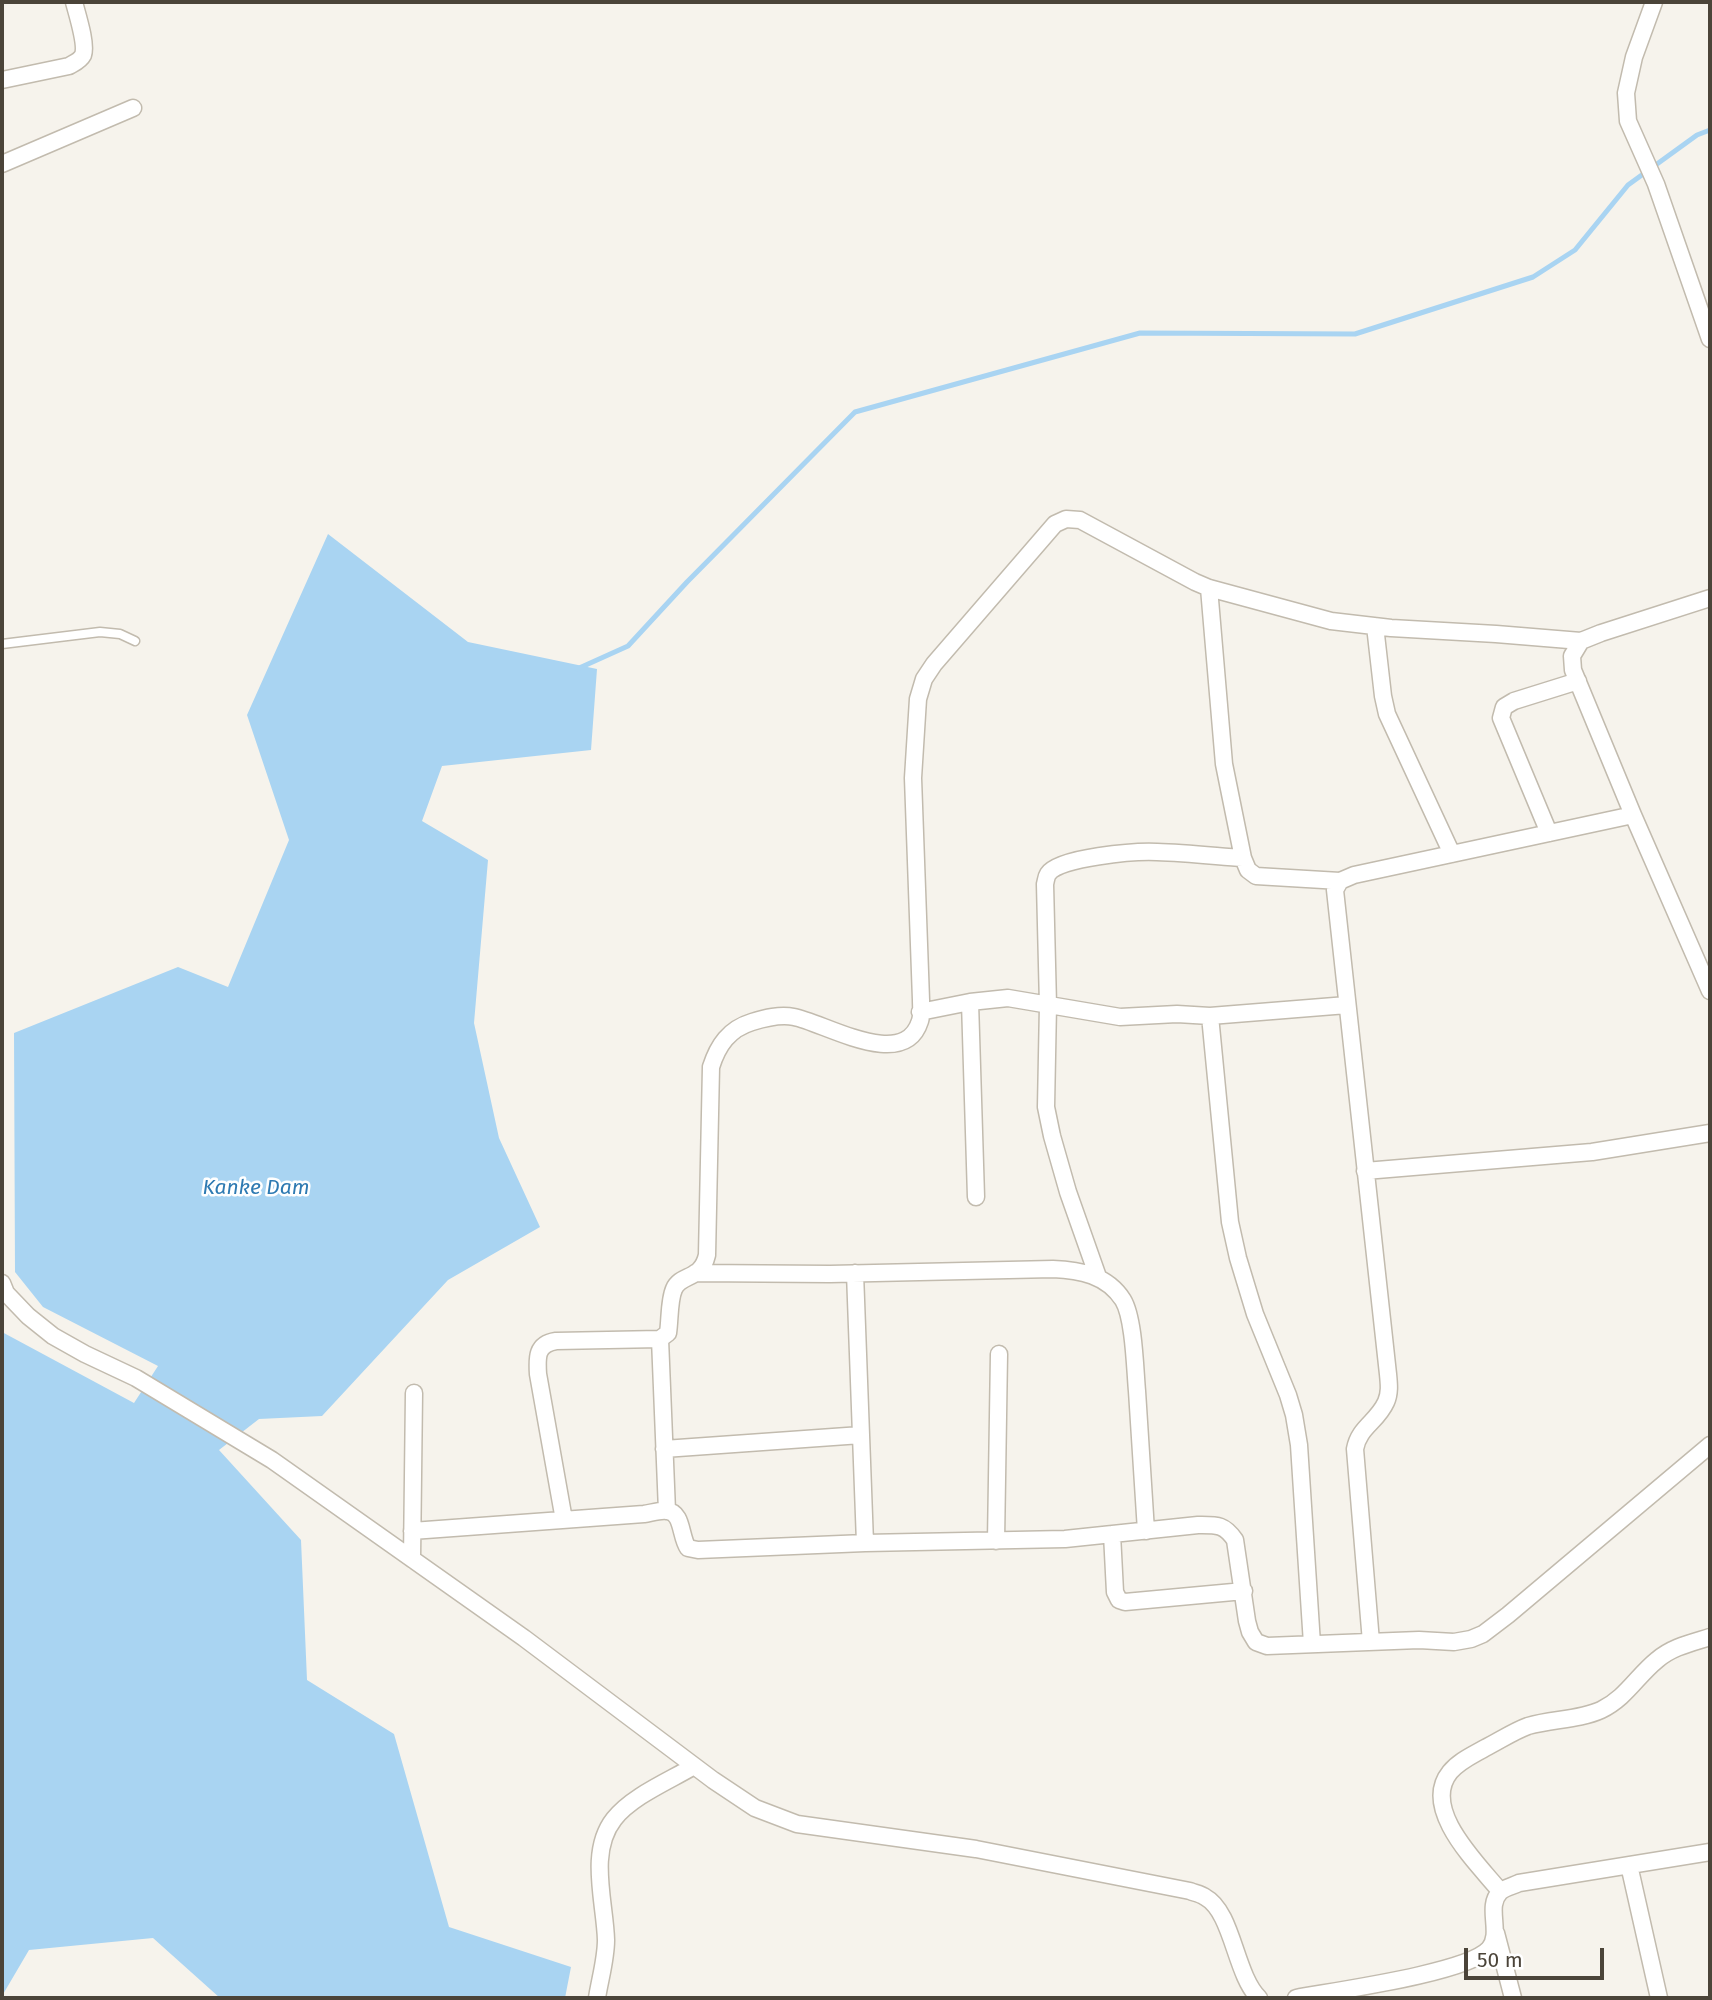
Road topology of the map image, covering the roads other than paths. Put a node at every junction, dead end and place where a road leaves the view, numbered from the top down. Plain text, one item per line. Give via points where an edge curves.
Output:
1 (74, 2) edge
2 (1654, 2) edge
3 (2, 80) edge
4 (133, 108) dead end
5 (2, 164) edge
6 (1710, 339) edge
7 (1209, 588) junction
8 (1710, 598) edge
9 (1376, 626) junction
10 (135, 641) dead end
11 (1581, 641) junction
12 (2, 644) edge
13 (1578, 681) junction
14 (1633, 814) junction
15 (1549, 833) junction
16 (1452, 854) junction
17 (1243, 858) junction
18 (1340, 881) junction
19 (1710, 991) edge
20 (970, 1002) junction
21 (1048, 1004) junction
22 (1347, 1005) junction
23 (920, 1012) junction
24 (1210, 1016) junction
25 (1710, 1133) edge
26 (1365, 1171) junction
27 (976, 1197) dead end
28 (695, 1273) junction
29 (855, 1273) junction
30 (1098, 1277) junction
31 (2, 1283) edge
32 (660, 1339) junction
33 (999, 1354) dead end
34 (414, 1393) dead end
35 (861, 1435) junction
36 (1710, 1445) edge
37 (664, 1449) junction
38 (667, 1511) junction
39 (564, 1520) junction
40 (412, 1531) junction
41 (1146, 1531) junction
42 (1112, 1534) junction
43 (996, 1541) junction
44 (865, 1543) junction
45 (412, 1559) junction
46 (1244, 1591) junction
47 (1710, 1637) edge
48 (1371, 1642) junction
49 (1312, 1644) junction
50 (694, 1766) junction
51 (1710, 1852) edge
52 (1629, 1865) junction
53 (1500, 1891) junction
54 (1495, 1931) junction
55 (1376, 1991) edge
56 (597, 1998) edge
57 (1259, 1998) edge
58 (1296, 1998) edge
59 (1513, 1998) edge
60 (1659, 1998) edge

1 - 3 street via 84,44 77,62
2 - 6 street via 1626,93 1628,121 1656,184
4 - 5 street
7 - 9 street via 1331,621
7 - 17 street via 1224,764
7 - 23 street via 1080,520 1066,519 1055,524 934,664 918,699 913,778
8 - 11 street
9 - 11 street
9 - 16 street via 1387,714
10 - 12 lane via 100,632
11 - 13 street via 1572,656
13 - 14 street
13 - 15 street via 1514,701 1504,708 1501,718
14 - 15 street
14 - 19 street
15 - 16 street
16 - 18 street
17 - 18 street via 1256,876
17 - 21 street via 1124,853 1057,866 1048,873 1045,884
18 - 22 street via 1335,890
20 - 21 street via 1008,998
20 - 23 street
20 - 27 street
21 - 24 street via 1103,1016
21 - 30 street via 1046,1107 1068,1192
22 - 24 street
22 - 26 street
23 - 28 street via 920,1021 902,1042 868,1042 793,1016 767,1017 725,1037 711,1067 707,1255 705,1265
24 - 49 street via 1230,1222 1255,1314 1294,1415
25 - 26 street via 1592,1152
26 - 48 street via 1389,1392 1355,1450
28 - 29 street
28 - 32 street via 674,1288 668,1333
29 - 30 street via 1053,1269
29 - 35 street
30 - 41 street via 1125,1303 1130,1322
31 - 45 street via 28,1316 53,1336 136,1378 272,1460
32 - 37 street
32 - 39 street via 556,1341 541,1347 538,1374
33 - 43 street
34 - 40 street
35 - 37 street
35 - 44 street
36 - 48 street via 1483,1634 1454,1642
37 - 38 street
38 - 39 street
38 - 44 street via 680,1519 688,1548 698,1550
39 - 40 street
40 - 45 street
41 - 42 street
41 - 46 street via 1198,1525 1228,1529 1235,1540
42 - 43 street
42 - 46 street via 1119,1600
43 - 44 street
45 - 50 street
46 - 49 street via 1250,1632 1256,1642 1267,1646
47 - 53 street via 1671,1649 1618,1700 1601,1710 1526,1727 1464,1760 1450,1773 1443,1786 1445,1816 1461,1844
48 - 49 street
50 - 56 street via 629,1804 612,1821 601,1846 606,1942
50 - 57 street via 755,1808 797,1824 976,1849 1190,1891 1207,1898 1222,1916 1249,1989
51 - 52 street
52 - 53 street via 1519,1883
52 - 60 street
53 - 54 street via 1494,1901
54 - 55 street via 1491,1948 1478,1956
54 - 59 street
55 - 58 street

